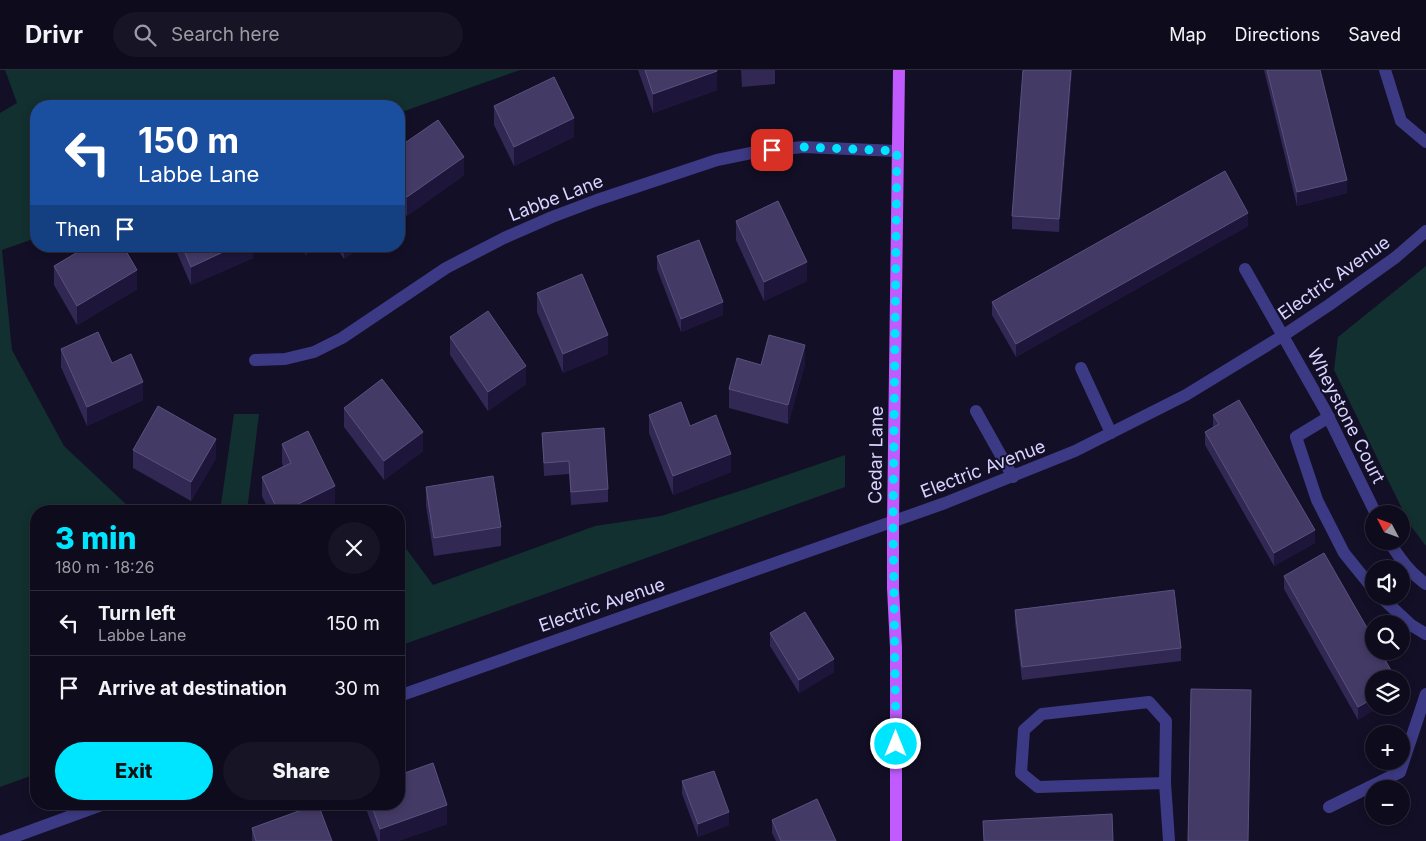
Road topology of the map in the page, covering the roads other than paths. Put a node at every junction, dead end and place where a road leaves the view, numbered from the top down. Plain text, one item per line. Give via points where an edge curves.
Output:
1 (899, 70) edge
2 (1385, 70) edge
3 (1426, 142) edge
4 (897, 151) junction
5 (1426, 231) edge
6 (1245, 269) dead end
7 (1284, 335) junction
8 (255, 360) dead end
9 (1081, 368) dead end
10 (976, 411) dead end
11 (1329, 417) junction
12 (1111, 433) junction
13 (1013, 477) junction
14 (1372, 505) edge
15 (893, 522) junction
16 (1395, 550) edge
17 (1365, 579) edge
18 (1426, 584) edge
19 (1390, 605) edge
20 (1426, 634) edge
21 (405, 694) edge
22 (1426, 694) edge
23 (1165, 783) junction
24 (1329, 807) dead end
25 (88, 810) edge
26 (3, 841) edge
27 (896, 841) edge
28 (1169, 841) edge

1 - 4 main road, Cedar Lane
2 - 3 street via 1402,121
4 - 8 street, Labbe Lane via 803,147 716,160 597,200 504,238 446,268 342,338 314,352 285,359
4 - 15 main road, Cedar Lane
5 - 7 street, Electric Avenue via 1396,257
6 - 7 street, Wheystone Court
7 - 11 street, Wheystone Court
7 - 12 street, Electric Avenue via 1186,395
9 - 12 street
10 - 13 street
11 - 14 street, Wheystone Court
11 - 17 street via 1296,437 1317,500 1344,552
12 - 13 street, Electric Avenue via 1075,452
13 - 15 street, Electric Avenue
15 - 21 street, Electric Avenue
15 - 27 main road, Cedar Lane
16 - 18 street via 1418,579
19 - 20 street
22 - 24 street via 1400,772
23 - 23 street via 1166,721 1149,702 1042,714 1024,730 1021,773 1038,787
23 - 28 street
25 - 26 street

